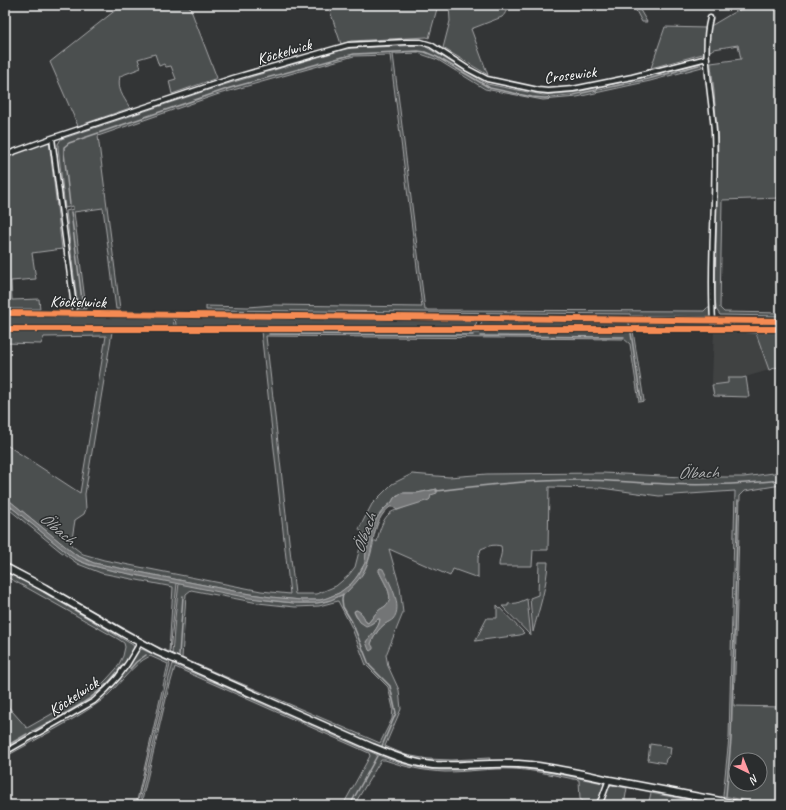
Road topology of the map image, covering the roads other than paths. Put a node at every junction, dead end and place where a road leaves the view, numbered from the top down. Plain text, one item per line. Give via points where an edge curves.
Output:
1 (710, 18) dead end
2 (421, 42) joint
3 (707, 58) junction
4 (52, 138) junction
5 (5, 155) edge
6 (5, 313) edge
7 (75, 314) junction
8 (713, 321) junction
9 (781, 321) edge
10 (5, 567) edge
11 (140, 643) junction
12 (5, 752) edge
13 (610, 779) junction
14 (598, 805) edge
15 (741, 805) edge

1 - 3 street
2 - 3 street, Crosewick via 431,44 487,79 548,91 573,89
2 - 4 street, Köckelwick via 348,45 233,78
3 - 8 street via 714,132 711,288
4 - 5 street
4 - 7 street, Köckelwick
6 - 7 street, Köckelwick
7 - 8 street, Köckelwick
8 - 9 street, Köckelwick
10 - 11 main road
11 - 12 street, Köckelwick via 118,677 94,701
11 - 13 main road via 401,759 432,765 528,765
13 - 14 street
13 - 15 main road

